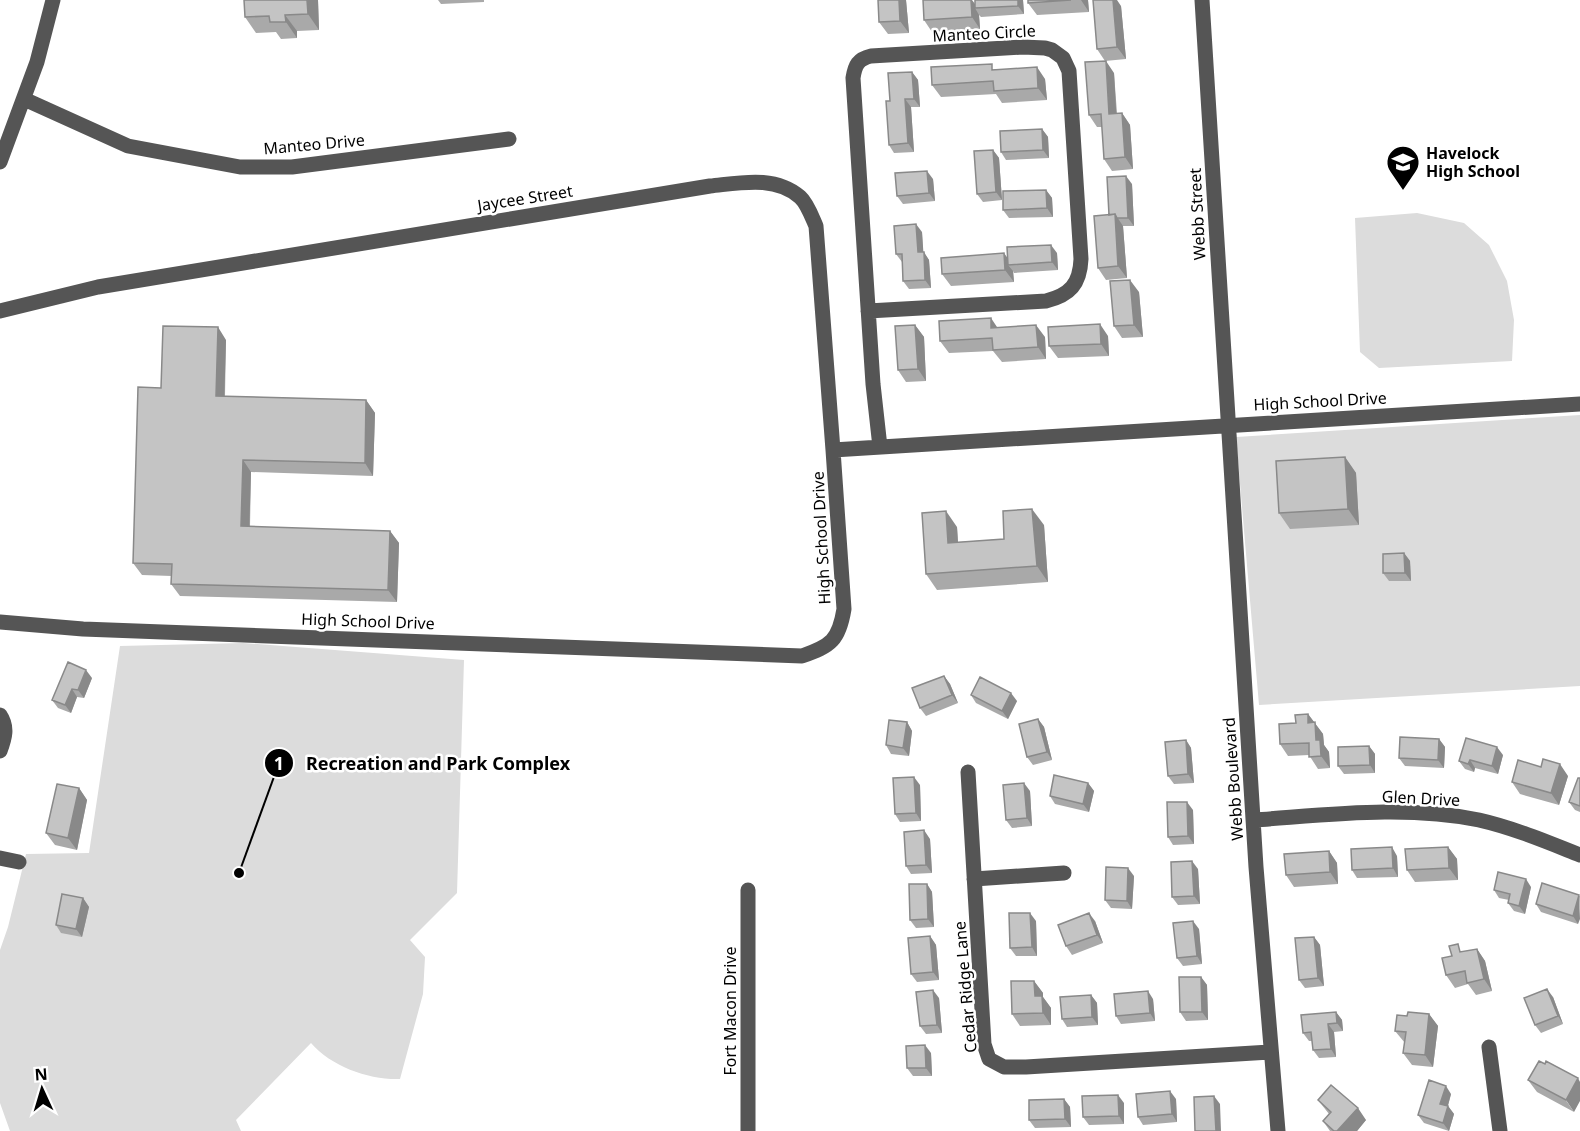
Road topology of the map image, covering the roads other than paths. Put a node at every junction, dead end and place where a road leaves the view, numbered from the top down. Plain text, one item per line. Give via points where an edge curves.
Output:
1 (53, 0) edge
2 (1202, 0) edge
3 (24, 99) junction
4 (509, 139) dead end
5 (0, 162) edge
6 (0, 310) edge
7 (868, 311) junction
8 (1580, 404) edge
9 (1228, 425) junction
10 (880, 447) junction
11 (833, 450) junction
12 (0, 622) edge
13 (0, 715) edge
14 (0, 752) edge
15 (968, 772) dead end
16 (1254, 820) junction
17 (1580, 855) edge
18 (19, 862) dead end
19 (1, 863) edge
20 (1064, 873) dead end
21 (974, 879) junction
22 (748, 890) dead end
23 (1489, 1047) dead end
24 (1270, 1052) junction
25 (748, 1131) edge
26 (1278, 1131) edge
27 (1500, 1131) edge

1 - 3 street
2 - 9 street, Webb Street
3 - 4 street, Manteo Drive via 128,146 240,167 292,167
3 - 5 street
6 - 11 street, Jaycee Street via 98,287 710,186 761,181 782,186 801,198 816,226
7 - 7 street, Manteo Circle via 1046,301 1074,288 1081,259 1069,71 1063,58 1052,50 1023,47 871,56 857,63 854,78
7 - 10 street, Manteo Circle
8 - 9 street, High School Drive
9 - 10 street, High School Drive
9 - 16 street, Webb Boulevard
10 - 11 street, High School Drive
11 - 12 street, High School Drive via 844,609 833,640 825,648 802,656 84,629
13 - 14 street via 6,734
15 - 21 street, Cedar Ridge Lane
16 - 17 street, Glen Drive via 1361,813 1450,815 1500,826
16 - 24 street, Webb Boulevard
18 - 19 street
20 - 21 street
21 - 24 street, Cedar Ridge Lane via 984,1044 989,1059 998,1065 1026,1067
22 - 25 street, Fort Macon Drive
23 - 27 street
24 - 26 street, Webb Boulevard

